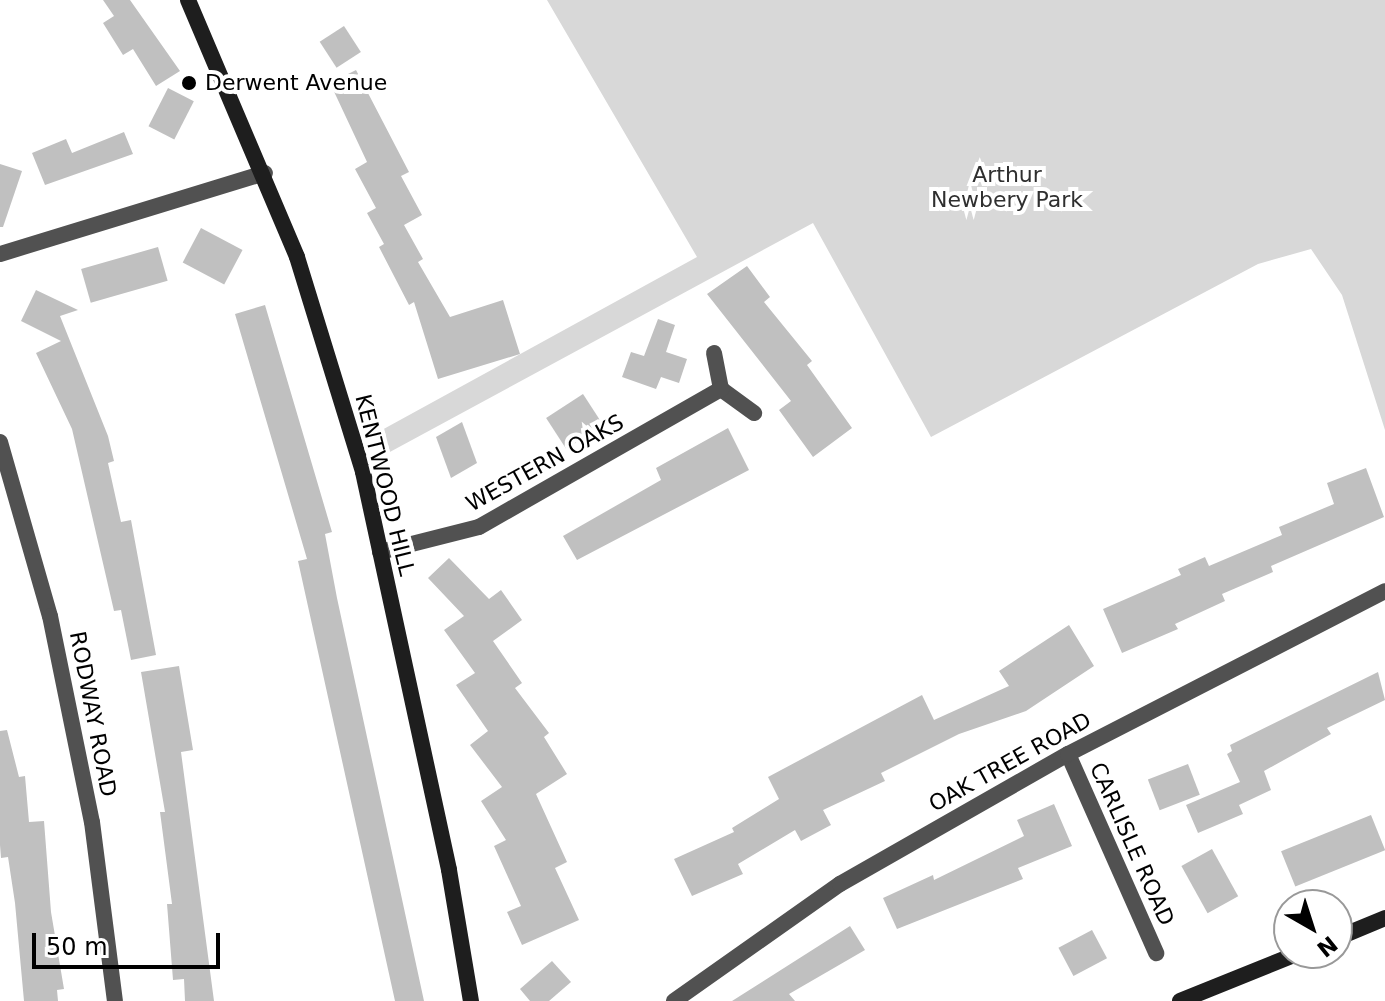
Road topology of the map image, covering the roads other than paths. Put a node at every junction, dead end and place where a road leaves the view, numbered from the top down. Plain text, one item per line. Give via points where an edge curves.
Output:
1 (188, 0) edge
2 (265, 173) junction
3 (0, 254) edge
4 (714, 353) dead end
5 (721, 389) junction
6 (754, 413) dead end
7 (0, 442) edge
8 (380, 552) junction
9 (1385, 591) edge
10 (1068, 754) junction
11 (1385, 918) edge
12 (1353, 931) edge
13 (1156, 953) dead end
14 (1273, 964) edge
15 (115, 1001) edge
16 (471, 1001) edge
17 (674, 1001) edge
18 (1182, 1001) edge

1 - 2 street, KENTWOOD HILL
2 - 3 street
2 - 8 street, KENTWOOD HILL via 317,320 363,472
4 - 5 street
5 - 6 street
5 - 8 street, WESTERN OAKS via 479,527
7 - 15 street, RODWAY ROAD via 50,616 92,822
8 - 16 street, KENTWOOD HILL via 449,870
9 - 10 street, OAK TREE ROAD
10 - 13 street, CARLISLE ROAD
10 - 17 street, OAK TREE ROAD via 840,884
11 - 12 street
14 - 18 street

